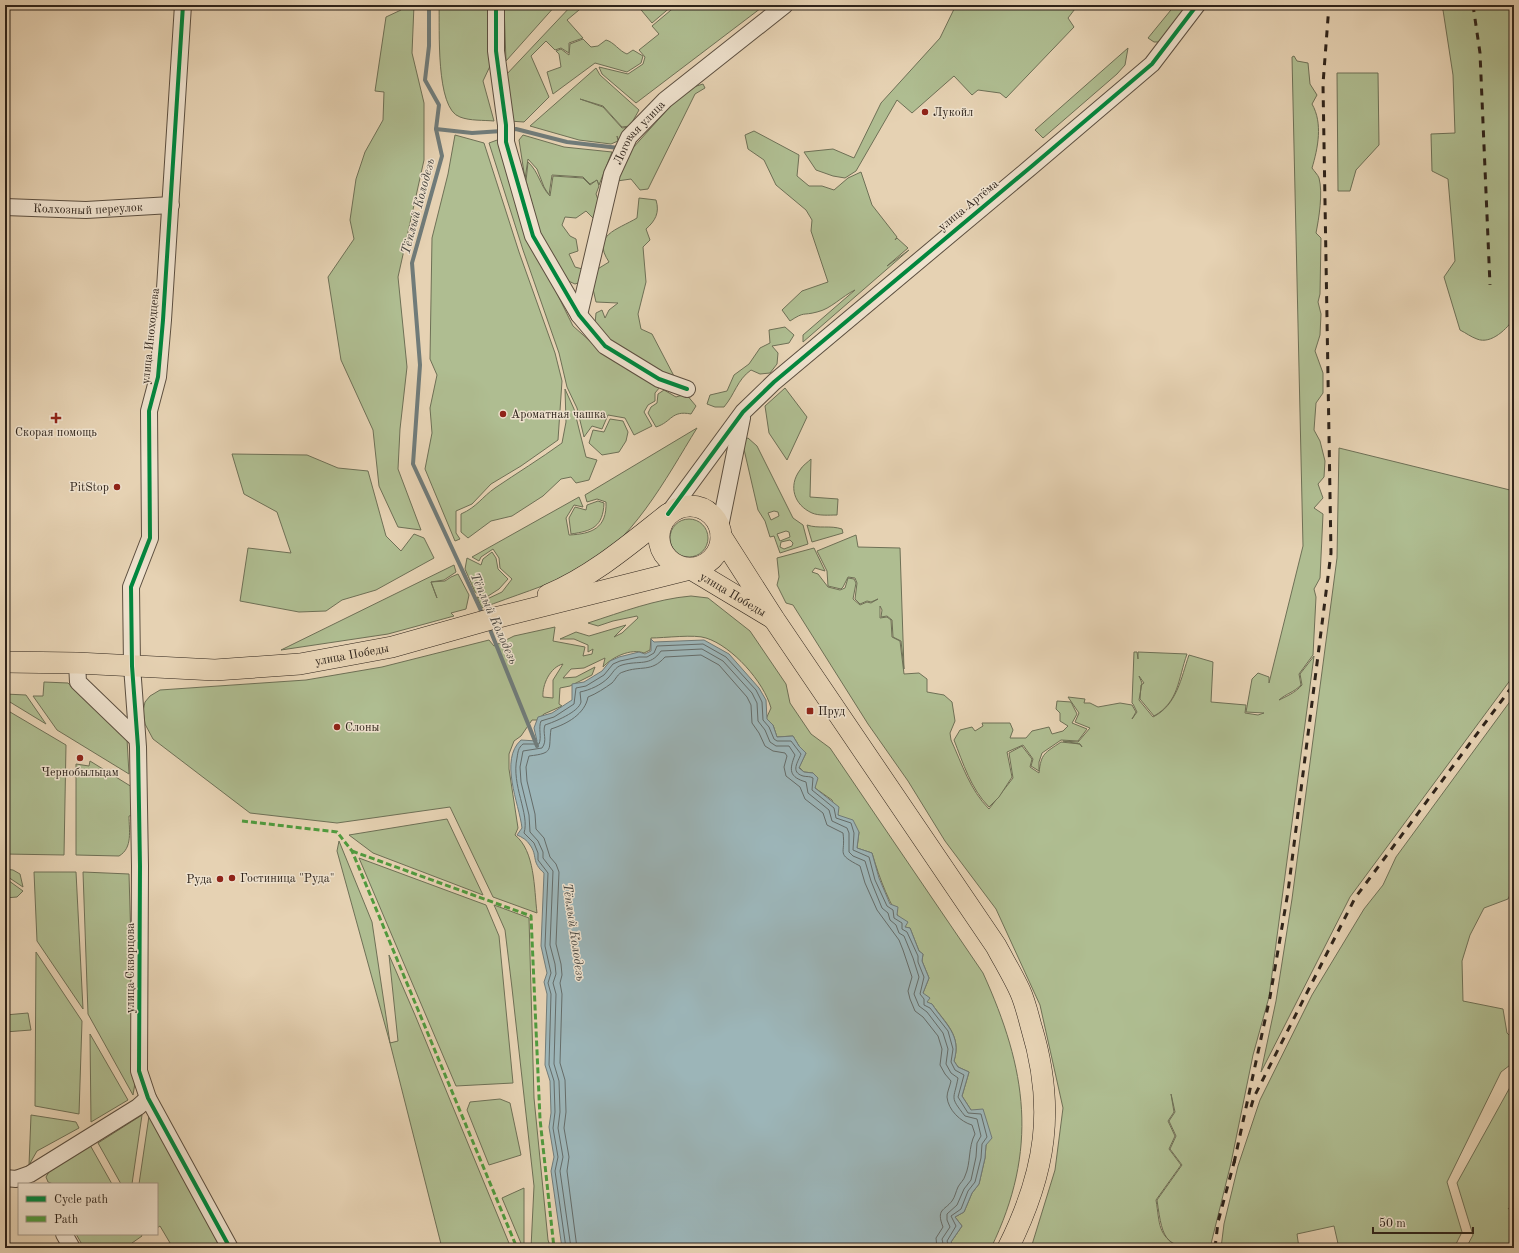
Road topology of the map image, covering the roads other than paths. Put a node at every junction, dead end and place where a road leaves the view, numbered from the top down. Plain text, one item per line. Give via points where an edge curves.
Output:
1 (183, 5) edge
2 (496, 5) edge
3 (785, 5) edge
4 (1197, 5) edge
5 (170, 205) junction
6 (5, 207) edge
7 (579, 315) junction
8 (687, 389) dead end
9 (743, 412) junction
10 (668, 514) junction
11 (721, 531) junction
12 (691, 569) junction
13 (495, 618) junction
14 (774, 619) junction
15 (5, 662) edge
16 (77, 662) junction
17 (132, 666) junction
18 (136, 737) junction
19 (148, 1098) junction
20 (5, 1178) edge
21 (33, 1179) edge
22 (65, 1235) edge
23 (72, 1248) edge
24 (230, 1248) edge
25 (1008, 1248) edge

1 - 5 street, улица Иноходцева
2 - 7 street via 496,51 506,142 533,236
3 - 7 street, Логовая улица via 665,100 629,137 612,174
4 - 9 street, улица Артёма via 1152,64 774,382
5 - 6 street, Колхозный переулок via 86,210
5 - 17 street, улица Иноходцева via 158,377 149,411 150,538 131,587
7 - 8 street via 605,346 659,379
9 - 10 street, улица Артёма
9 - 11 street
10 - 11 main road via 683,507 699,507 711,515
10 - 12 main road via 658,533 663,554 671,563
10 - 13 main road via 583,579
11 - 12 main road via 720,546 716,555 710,562
11 - 14 main road
12 - 13 main road, улица Победы
12 - 14 main road, улица Победы
13 - 17 main road, улица Победы via 392,647 300,664 215,670
14 - 25 main road via 996,946 1021,992 1045,1081 1045,1125 1039,1172 1022,1219
15 - 16 main road, улица Победы
16 - 17 main road, улица Победы
16 - 18 street via 78,682
17 - 18 street, улица Скворцова
18 - 19 street, улица Скворцова via 140,866 139,1071
19 - 21 street
19 - 24 street, улица Скворцова
20 - 21 street
22 - 23 street

